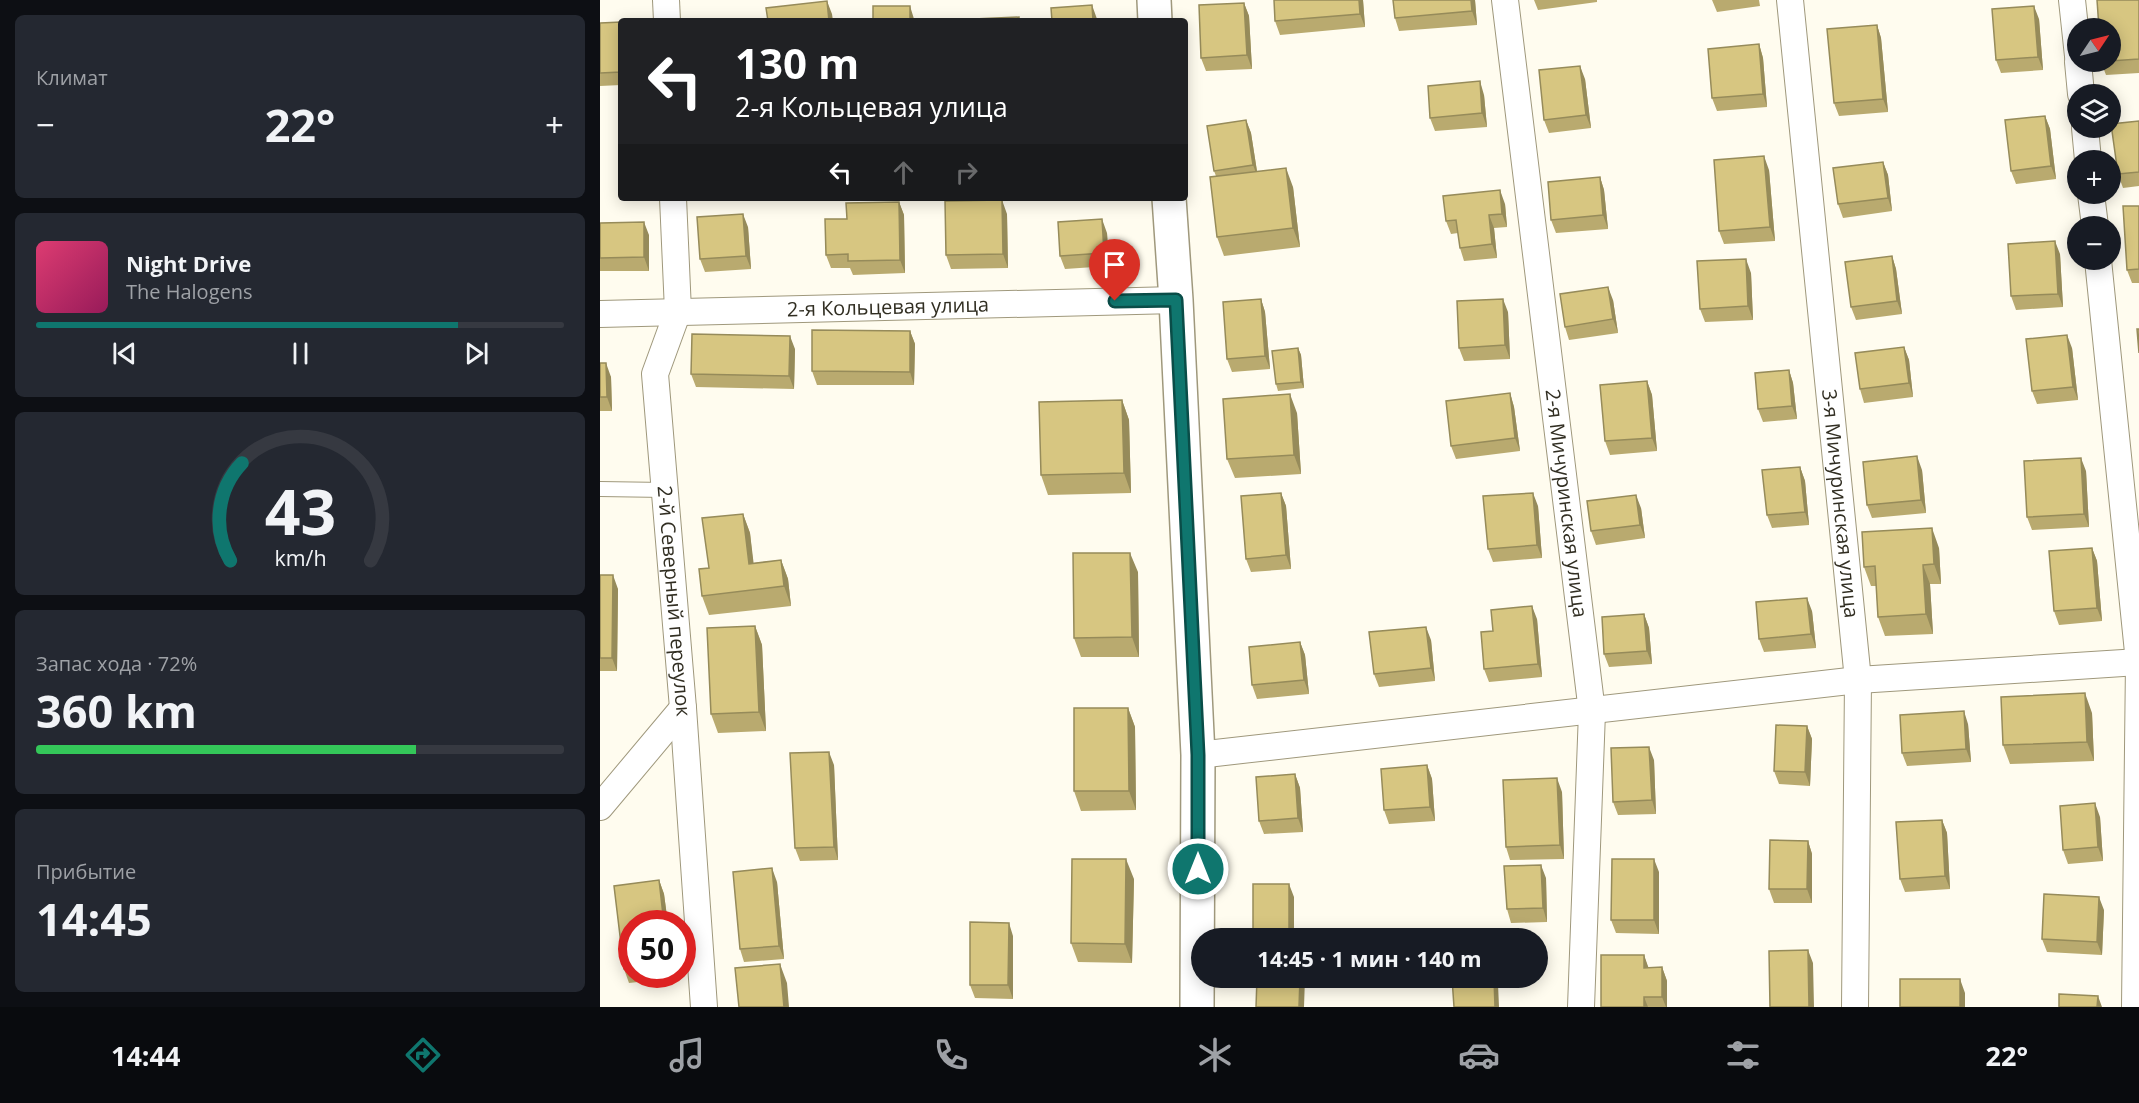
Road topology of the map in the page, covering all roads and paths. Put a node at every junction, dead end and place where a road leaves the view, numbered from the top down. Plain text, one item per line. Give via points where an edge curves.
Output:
1 (666, 0) edge
2 (1154, 0) edge
3 (1505, 0) edge
4 (1790, 0) edge
5 (2072, 0) edge
6 (667, 18) edge
7 (1155, 18) edge
8 (2074, 18) edge
9 (673, 201) edge
10 (1168, 201) edge
11 (2099, 270) edge
12 (1176, 300) junction
13 (678, 311) junction
14 (600, 314) edge
15 (600, 489) edge
16 (665, 490) junction
17 (2139, 662) edge
18 (1858, 680) junction
19 (684, 708) junction
20 (1592, 712) junction
21 (1198, 755) junction
22 (600, 807) edge
23 (704, 1007) edge
24 (1197, 1007) edge
25 (1581, 1007) edge
26 (1855, 1007) edge
27 (2135, 1007) edge

1 - 6 street
2 - 7 main road
3 - 20 street, 2-я Мичуринская улица
4 - 18 street, 3-я Мичуринская улица
5 - 8 street
9 - 13 street, 2-й Северный переулок
10 - 12 main road
11 - 17 street
12 - 13 street, 2-я Кольцевая улица
12 - 21 main road
13 - 14 street, 2-я Кольцевая улица
13 - 16 street, 2-й Северный переулок via 655,374
15 - 16 lane
16 - 19 street, 2-й Северный переулок
17 - 18 street
17 - 27 street
18 - 20 street
18 - 26 street, 3-я Мичуринская улица
19 - 22 street
19 - 23 street, 2-й Северный переулок
20 - 21 street
20 - 25 street, 2-я Мичуринская улица
21 - 24 main road

